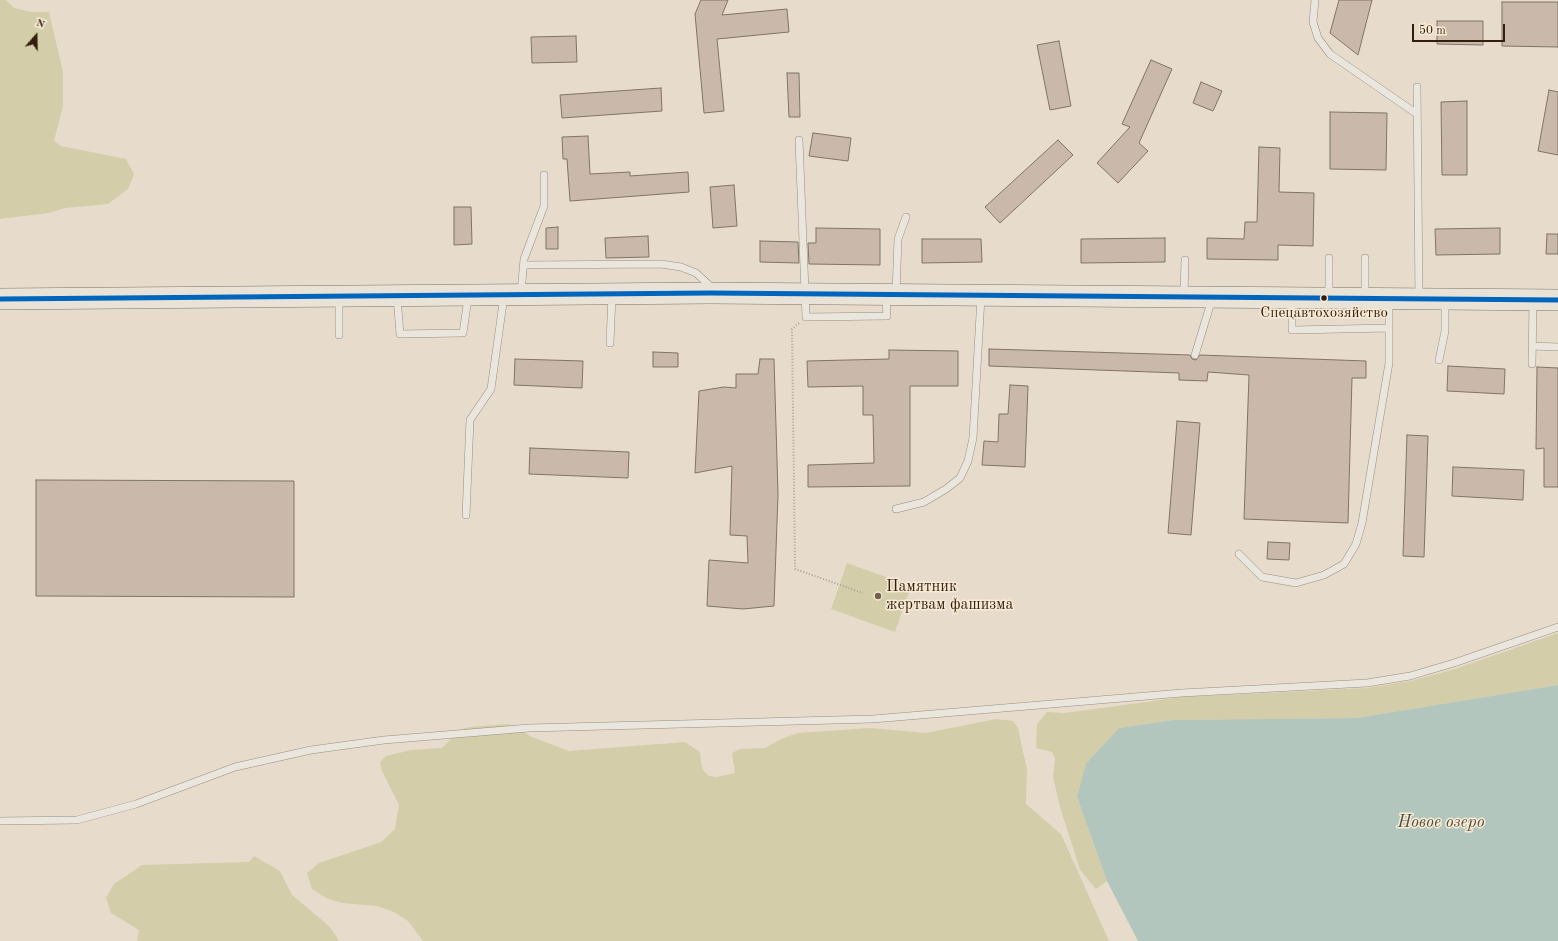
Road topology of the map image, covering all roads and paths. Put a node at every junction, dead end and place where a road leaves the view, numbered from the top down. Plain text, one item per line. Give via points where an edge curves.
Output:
1 (1315, 0) edge
2 (1417, 87) dead end
3 (1417, 114) junction
4 (799, 140) dead end
5 (544, 175) dead end
6 (906, 217) dead end
7 (1329, 258) dead end
8 (1365, 258) dead end
9 (1185, 260) dead end
10 (524, 265) junction
11 (612, 293) junction
12 (710, 293) junction
13 (805, 293) junction
14 (397, 294) junction
15 (468, 294) junction
16 (513, 294) junction
17 (891, 294) junction
18 (981, 294) junction
19 (339, 295) junction
20 (1184, 297) junction
21 (1213, 297) junction
22 (1292, 297) junction
23 (1329, 297) junction
24 (1365, 297) junction
25 (1389, 298) junction
26 (1419, 298) junction
27 (0, 299) edge
28 (1446, 299) junction
29 (1533, 300) junction
30 (1558, 300) edge
31 (806, 317) junction
32 (1389, 328) junction
33 (339, 335) dead end
34 (610, 343) dead end
35 (1532, 346) junction
36 (1558, 347) edge
37 (1195, 355) dead end
38 (1439, 360) dead end
39 (1532, 364) dead end
40 (896, 509) dead end
41 (466, 515) dead end
42 (1239, 554) dead end
43 (863, 593) dead end
44 (1558, 627) edge
45 (0, 821) edge

1 - 3 lane via 1313,22 1318,38 1330,54
2 - 3 lane
3 - 26 lane
4 - 13 lane
5 - 10 lane via 544,206
6 - 17 lane via 898,239
7 - 23 lane
8 - 24 lane
9 - 20 lane
10 - 12 lane via 661,264 696,273 708,284
10 - 16 lane
11 - 12 main road
11 - 16 main road
11 - 34 lane
12 - 13 main road
13 - 17 main road
13 - 31 lane
14 - 15 main road
14 - 15 lane via 400,334 462,333
14 - 19 main road
15 - 16 main road
16 - 41 lane via 491,389 470,420
17 - 18 main road
17 - 31 lane via 887,316
18 - 20 main road
18 - 40 lane via 973,438 968,461 960,478 946,489 924,502
19 - 27 main road
19 - 33 lane
20 - 21 main road
21 - 22 main road
21 - 37 lane
22 - 23 main road
22 - 32 lane via 1292,330
23 - 24 main road
24 - 25 main road
25 - 26 main road
25 - 32 lane
26 - 28 main road
28 - 29 main road
28 - 38 lane via 1445,331
29 - 30 main road
29 - 35 lane
31 - 43 path via 792,329 795,569
32 - 42 lane via 1389,363 1362,523 1356,544 1344,564 1324,575 1296,583 1262,577
35 - 36 lane
35 - 39 lane
44 - 45 lane via 1410,676 1367,684 1182,692 873,719 529,728 384,740 311,750 235,767 136,804 77,820

